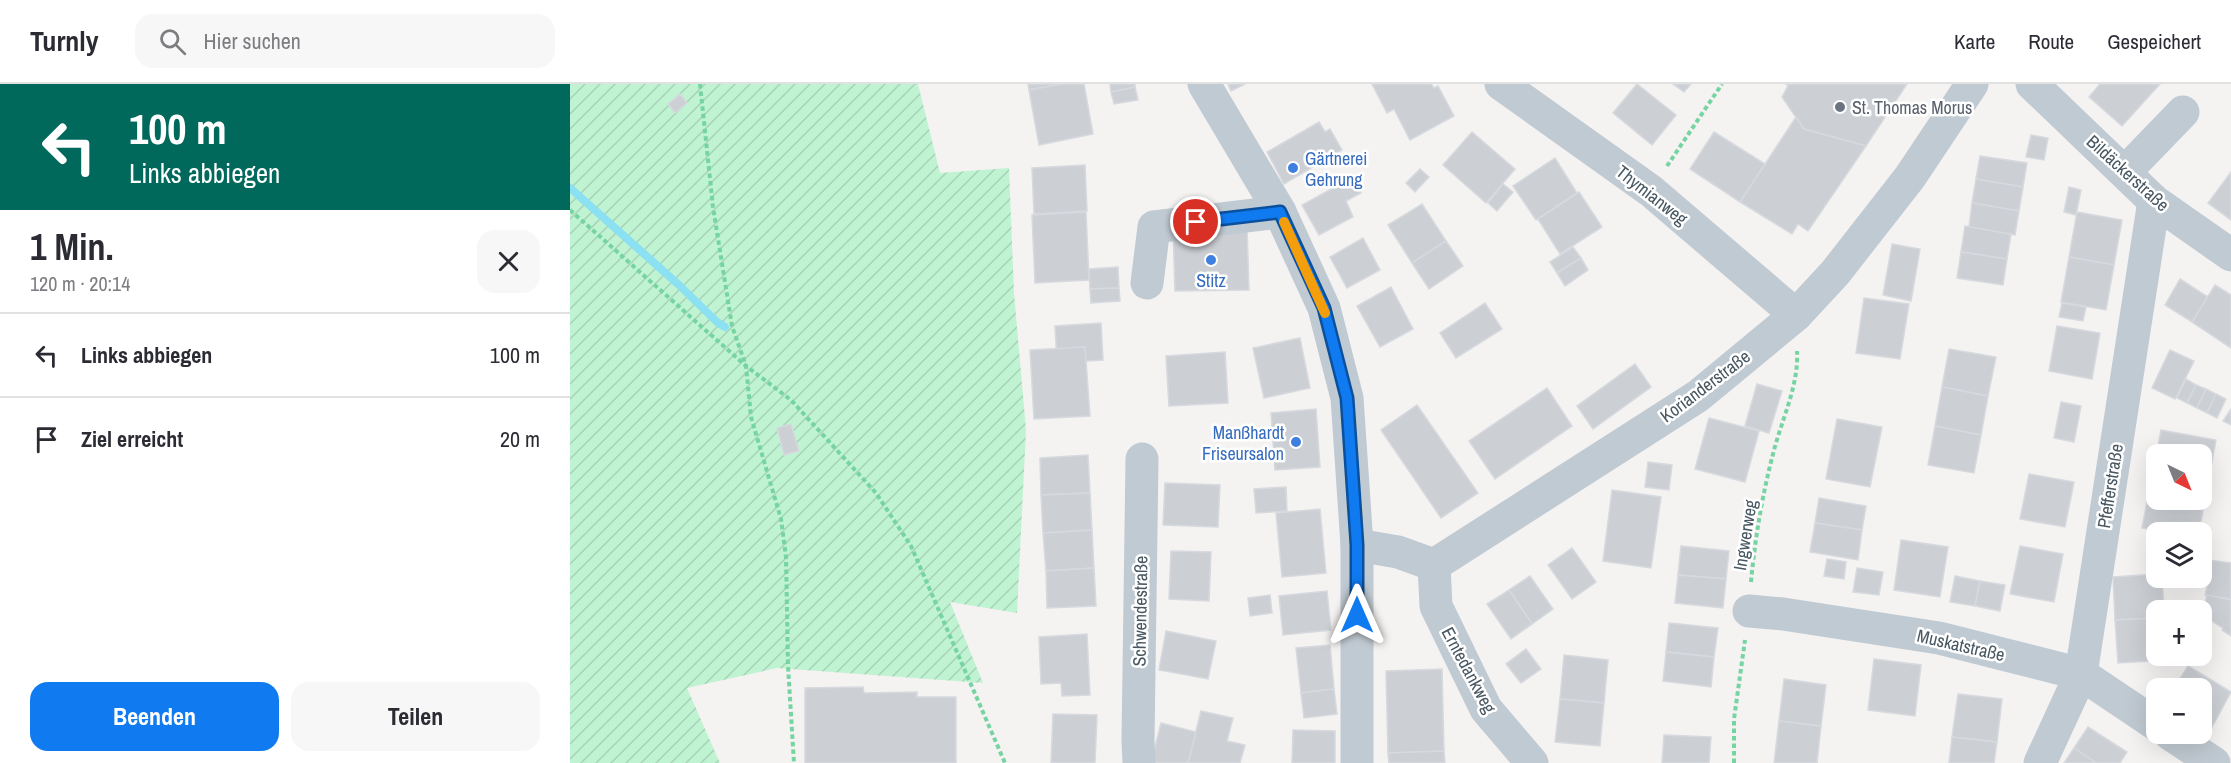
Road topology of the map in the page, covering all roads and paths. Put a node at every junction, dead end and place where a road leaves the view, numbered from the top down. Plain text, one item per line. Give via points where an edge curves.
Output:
1 (700, 84) edge
2 (1204, 84) edge
3 (1501, 84) edge
4 (1722, 84) edge
5 (1972, 84) edge
6 (2032, 84) edge
7 (2183, 112) dead end
8 (2125, 172) junction
9 (1651, 191) junction
10 (2154, 201) junction
11 (570, 210) edge
12 (1280, 212) junction
13 (2231, 255) edge
14 (1147, 283) dead end
15 (1796, 315) junction
16 (746, 366) junction
17 (1142, 459) dead end
18 (1357, 545) junction
19 (1434, 566) junction
20 (1749, 611) junction
21 (2081, 674) junction
22 (2146, 718) edge
23 (2185, 744) edge
24 (794, 763) edge
25 (1005, 763) edge
26 (1139, 763) edge
27 (1357, 763) edge
28 (1532, 763) edge
29 (1734, 763) edge
30 (2040, 763) edge
31 (2214, 763) edge

1 - 16 path via 713,207 732,326
2 - 12 street
3 - 9 street, Thymianweg
4 - 9 path
5 - 15 street, Korianderstraße via 1910,177 1835,273
6 - 8 street, Bildäckerstraße
7 - 8 street
8 - 10 street, Bildäckerstraße
9 - 15 street, Thymianweg
10 - 13 street, Bildäckerstraße
10 - 21 street, Pfefferstraße
11 - 16 path
12 - 14 street via 1154,227
12 - 18 street via 1324,308 1347,398
15 - 19 street, Korianderstraße via 1698,396
15 - 20 path, Ingwerweg via 1798,357 1755,538
16 - 24 path via 751,417 781,519 786,557
16 - 25 path via 799,408 876,494 911,546
17 - 26 street, Schwendestraße
18 - 19 street via 1398,552
18 - 27 street
19 - 28 street, Erntedankweg via 1436,606 1486,709
20 - 21 street, Muskatstraße via 1939,638
20 - 29 path, Ingwerweg via 1734,719
21 - 22 street, Muskatstraße
21 - 30 street, Pfefferstraße
23 - 31 street

